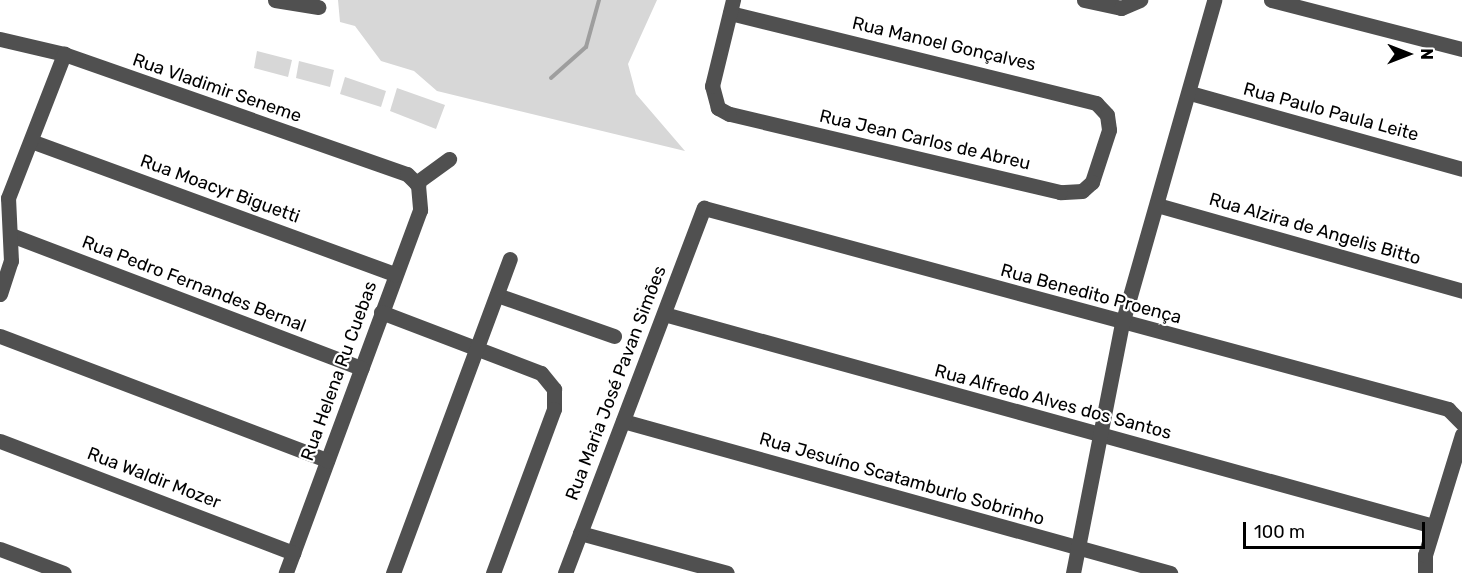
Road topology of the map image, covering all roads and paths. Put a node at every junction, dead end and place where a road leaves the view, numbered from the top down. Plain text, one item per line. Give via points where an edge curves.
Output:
1 (275, 0) edge
2 (1084, 0) edge
3 (1140, 0) edge
4 (1214, 0) edge
5 (1271, 0) edge
6 (318, 7) dead end
7 (731, 7) edge
8 (0, 39) edge
9 (1462, 49) edge
10 (64, 54) junction
11 (1190, 93) junction
12 (31, 141) junction
13 (1103, 152) joint
14 (449, 159) dead end
15 (1462, 169) edge
16 (416, 183) junction
17 (1157, 206) junction
18 (705, 208) joint
19 (11, 235) junction
20 (510, 258) dead end
21 (395, 274) junction
22 (1462, 291) edge
23 (0, 294) edge
24 (498, 295) junction
25 (381, 312) junction
26 (664, 314) junction
27 (1122, 324) junction
28 (0, 336) edge
29 (614, 336) dead end
30 (479, 349) junction
31 (362, 368) junction
32 (623, 421) junction
33 (1462, 423) edge
34 (1101, 435) junction
35 (1462, 435) edge
36 (0, 441) edge
37 (327, 460) junction
38 (1433, 526) junction
39 (580, 533) junction
40 (0, 549) edge
41 (1081, 549) junction
42 (293, 553) junction
43 (64, 573) edge
44 (286, 573) edge
45 (393, 573) edge
46 (493, 573) edge
47 (565, 573) edge
48 (727, 573) edge
49 (1073, 573) edge
50 (1170, 573) edge
51 (1425, 573) edge

1 - 6 street
2 - 3 street via 1121,8
4 - 11 street
5 - 9 street
7 - 13 street, Rua Manoel Gonçalves via 1080,96 1107,115
7 - 13 street, Rua Jean Carlos de Abreu via 712,86 718,108 1060,192 1082,191 1092,182
8 - 10 street, Rua Vladimir Seneme
10 - 12 street
10 - 16 street, Rua Vladimir Seneme via 407,174
11 - 15 street, Rua Paulo Paula Leite
11 - 17 street
12 - 19 street via 8,198
12 - 21 street, Rua Moacyr Biguetti
14 - 16 street
16 - 21 street, Rua Helena Ru Cuebas via 421,205
17 - 22 street, Rua Alzira de Angelis Bitto
17 - 27 street
18 - 26 street, Rua Maria José Pavan Simões
18 - 27 street, Rua Benedito Proença
19 - 23 street via 11,261
19 - 31 street, Rua Pedro Fernandes Bernal
20 - 24 street
21 - 25 street, Rua Helena Ru Cuebas
24 - 29 street
24 - 30 street
25 - 30 street
25 - 31 street, Rua Helena Ru Cuebas
26 - 32 street, Rua Maria José Pavan Simões
26 - 34 street, Rua Alfredo Alves dos Santos
27 - 33 street, Rua Benedito Proença via 1448,409
27 - 34 street
28 - 37 street
30 - 45 street
30 - 46 street via 541,373 552,384 556,399
31 - 37 street, Rua Helena Ru Cuebas
32 - 39 street, Rua Maria José Pavan Simões
32 - 41 street, Rua Jesuíno Scatamburlo Sobrinho
34 - 38 street, Rua Alfredo Alves dos Santos
34 - 41 street
35 - 38 street
36 - 42 street, Rua Waldir Mozer
37 - 42 street, Rua Helena Ru Cuebas
38 - 51 street
39 - 47 street, Rua Maria José Pavan Simões
39 - 48 street
40 - 43 street
41 - 49 street
41 - 50 street, Rua Jesuíno Scatamburlo Sobrinho
42 - 44 street, Rua Helena Ru Cuebas

